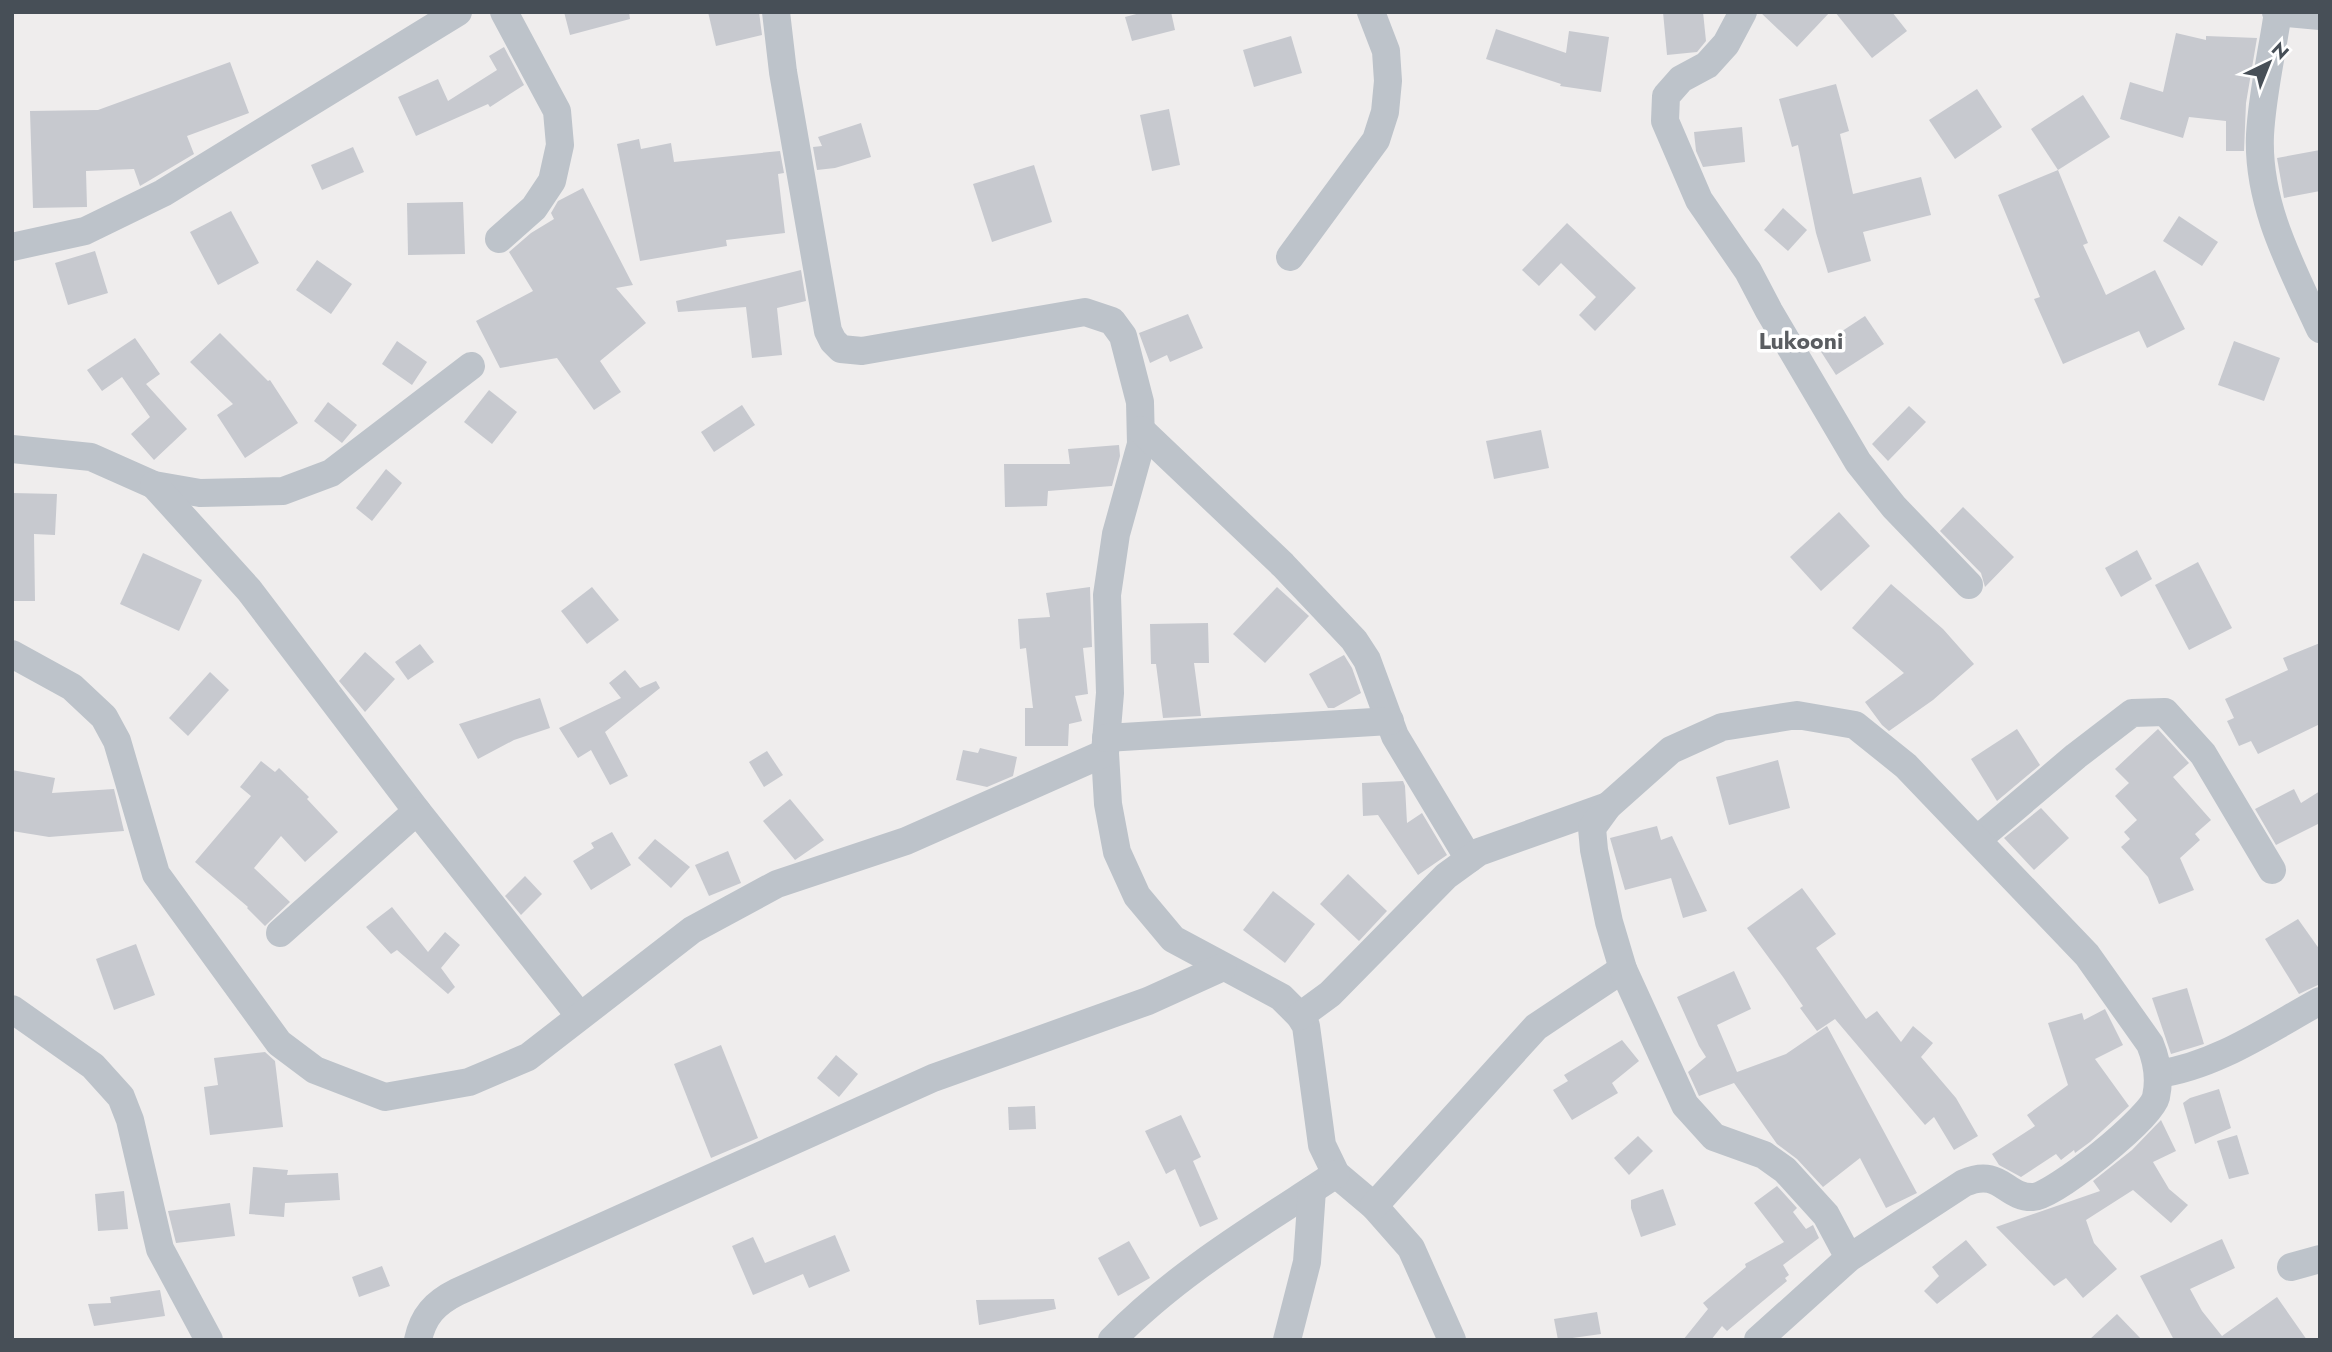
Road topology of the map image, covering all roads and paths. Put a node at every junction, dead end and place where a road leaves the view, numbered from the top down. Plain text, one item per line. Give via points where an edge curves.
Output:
1 (458, 12) edge
2 (504, 12) edge
3 (776, 12) edge
4 (1371, 12) edge
5 (1743, 12) edge
6 (2277, 12) edge
7 (2320, 16) edge
8 (499, 239) dead end
9 (12, 247) edge
10 (1290, 257) dead end
11 (2320, 329) edge
12 (471, 366) dead end
13 (1141, 430) junction
14 (12, 449) edge
15 (154, 485) junction
16 (1969, 585) dead end
17 (12, 654) edge
18 (1390, 720) junction
19 (1106, 746) junction
20 (1608, 806) junction
21 (417, 811) junction
22 (1978, 839) junction
23 (1469, 859) junction
24 (2272, 870) dead end
25 (280, 933) dead end
26 (1223, 967) junction
27 (1623, 969) junction
28 (2320, 1001) edge
29 (12, 1009) edge
30 (579, 1015) junction
31 (1300, 1016) junction
32 (2158, 1074) junction
33 (1336, 1174) junction
34 (1312, 1190) junction
35 (1374, 1206) junction
36 (1849, 1258) junction
37 (2320, 1259) edge
38 (2291, 1267) dead end
39 (209, 1340) edge
40 (418, 1340) edge
41 (1112, 1340) edge
42 (1287, 1340) edge
43 (1452, 1340) edge
44 (1758, 1340) edge

1 - 9 street via 163,193 85,231
2 - 8 street via 557,111 561,145 552,181 534,208
3 - 13 street via 833,341 841,349 862,351 1084,312 1099,315 1112,321 1123,336 1140,402
4 - 10 street via 1386,51 1388,81 1376,140
5 - 16 street via 1726,44 1707,65 1681,79 1666,96 1665,121 1699,200 1748,271 1858,463 1894,508
6 - 7 street
6 - 11 street via 2260,136 2266,192 2278,238
12 - 15 street via 331,473 283,491 200,493
13 - 18 street via 1354,639
13 - 19 street via 1107,594 1110,693
14 - 15 street via 91,457
15 - 21 street via 249,590
17 - 30 street via 72,687 104,717 117,741 156,874 279,1043 315,1070 385,1097 469,1082 528,1057
18 - 19 street
18 - 23 street via 1395,736
19 - 26 street via 1108,804 1117,852 1137,896 1173,939
19 - 30 street via 906,841 776,884 692,930
20 - 22 street via 1671,750 1722,727 1797,715 1855,725 1906,766
20 - 23 street
20 - 27 street via 1592,828 1594,850
21 - 25 street
21 - 30 street
22 - 24 street via 2132,713 2165,712 2203,754
22 - 32 street via 2087,955 2150,1044
23 - 31 street via 1446,876 1330,994
26 - 31 street via 1281,997
26 - 40 street via 1148,1001 933,1078 457,1292 430,1311
27 - 35 street via 1536,1027
27 - 36 street via 1685,1105 1714,1137 1765,1154 1785,1170 1826,1215
28 - 32 street via 2216,1057
29 - 39 street via 93,1066 121,1097 160,1250
31 - 33 street via 1306,1026 1322,1145
32 - 36 street via 2156,1099 2146,1114 2049,1192 2032,1197 1976,1177
33 - 34 street
33 - 35 street
34 - 41 street via 1202,1264
34 - 42 street via 1307,1262
35 - 43 street via 1411,1248
36 - 44 street
37 - 38 street

